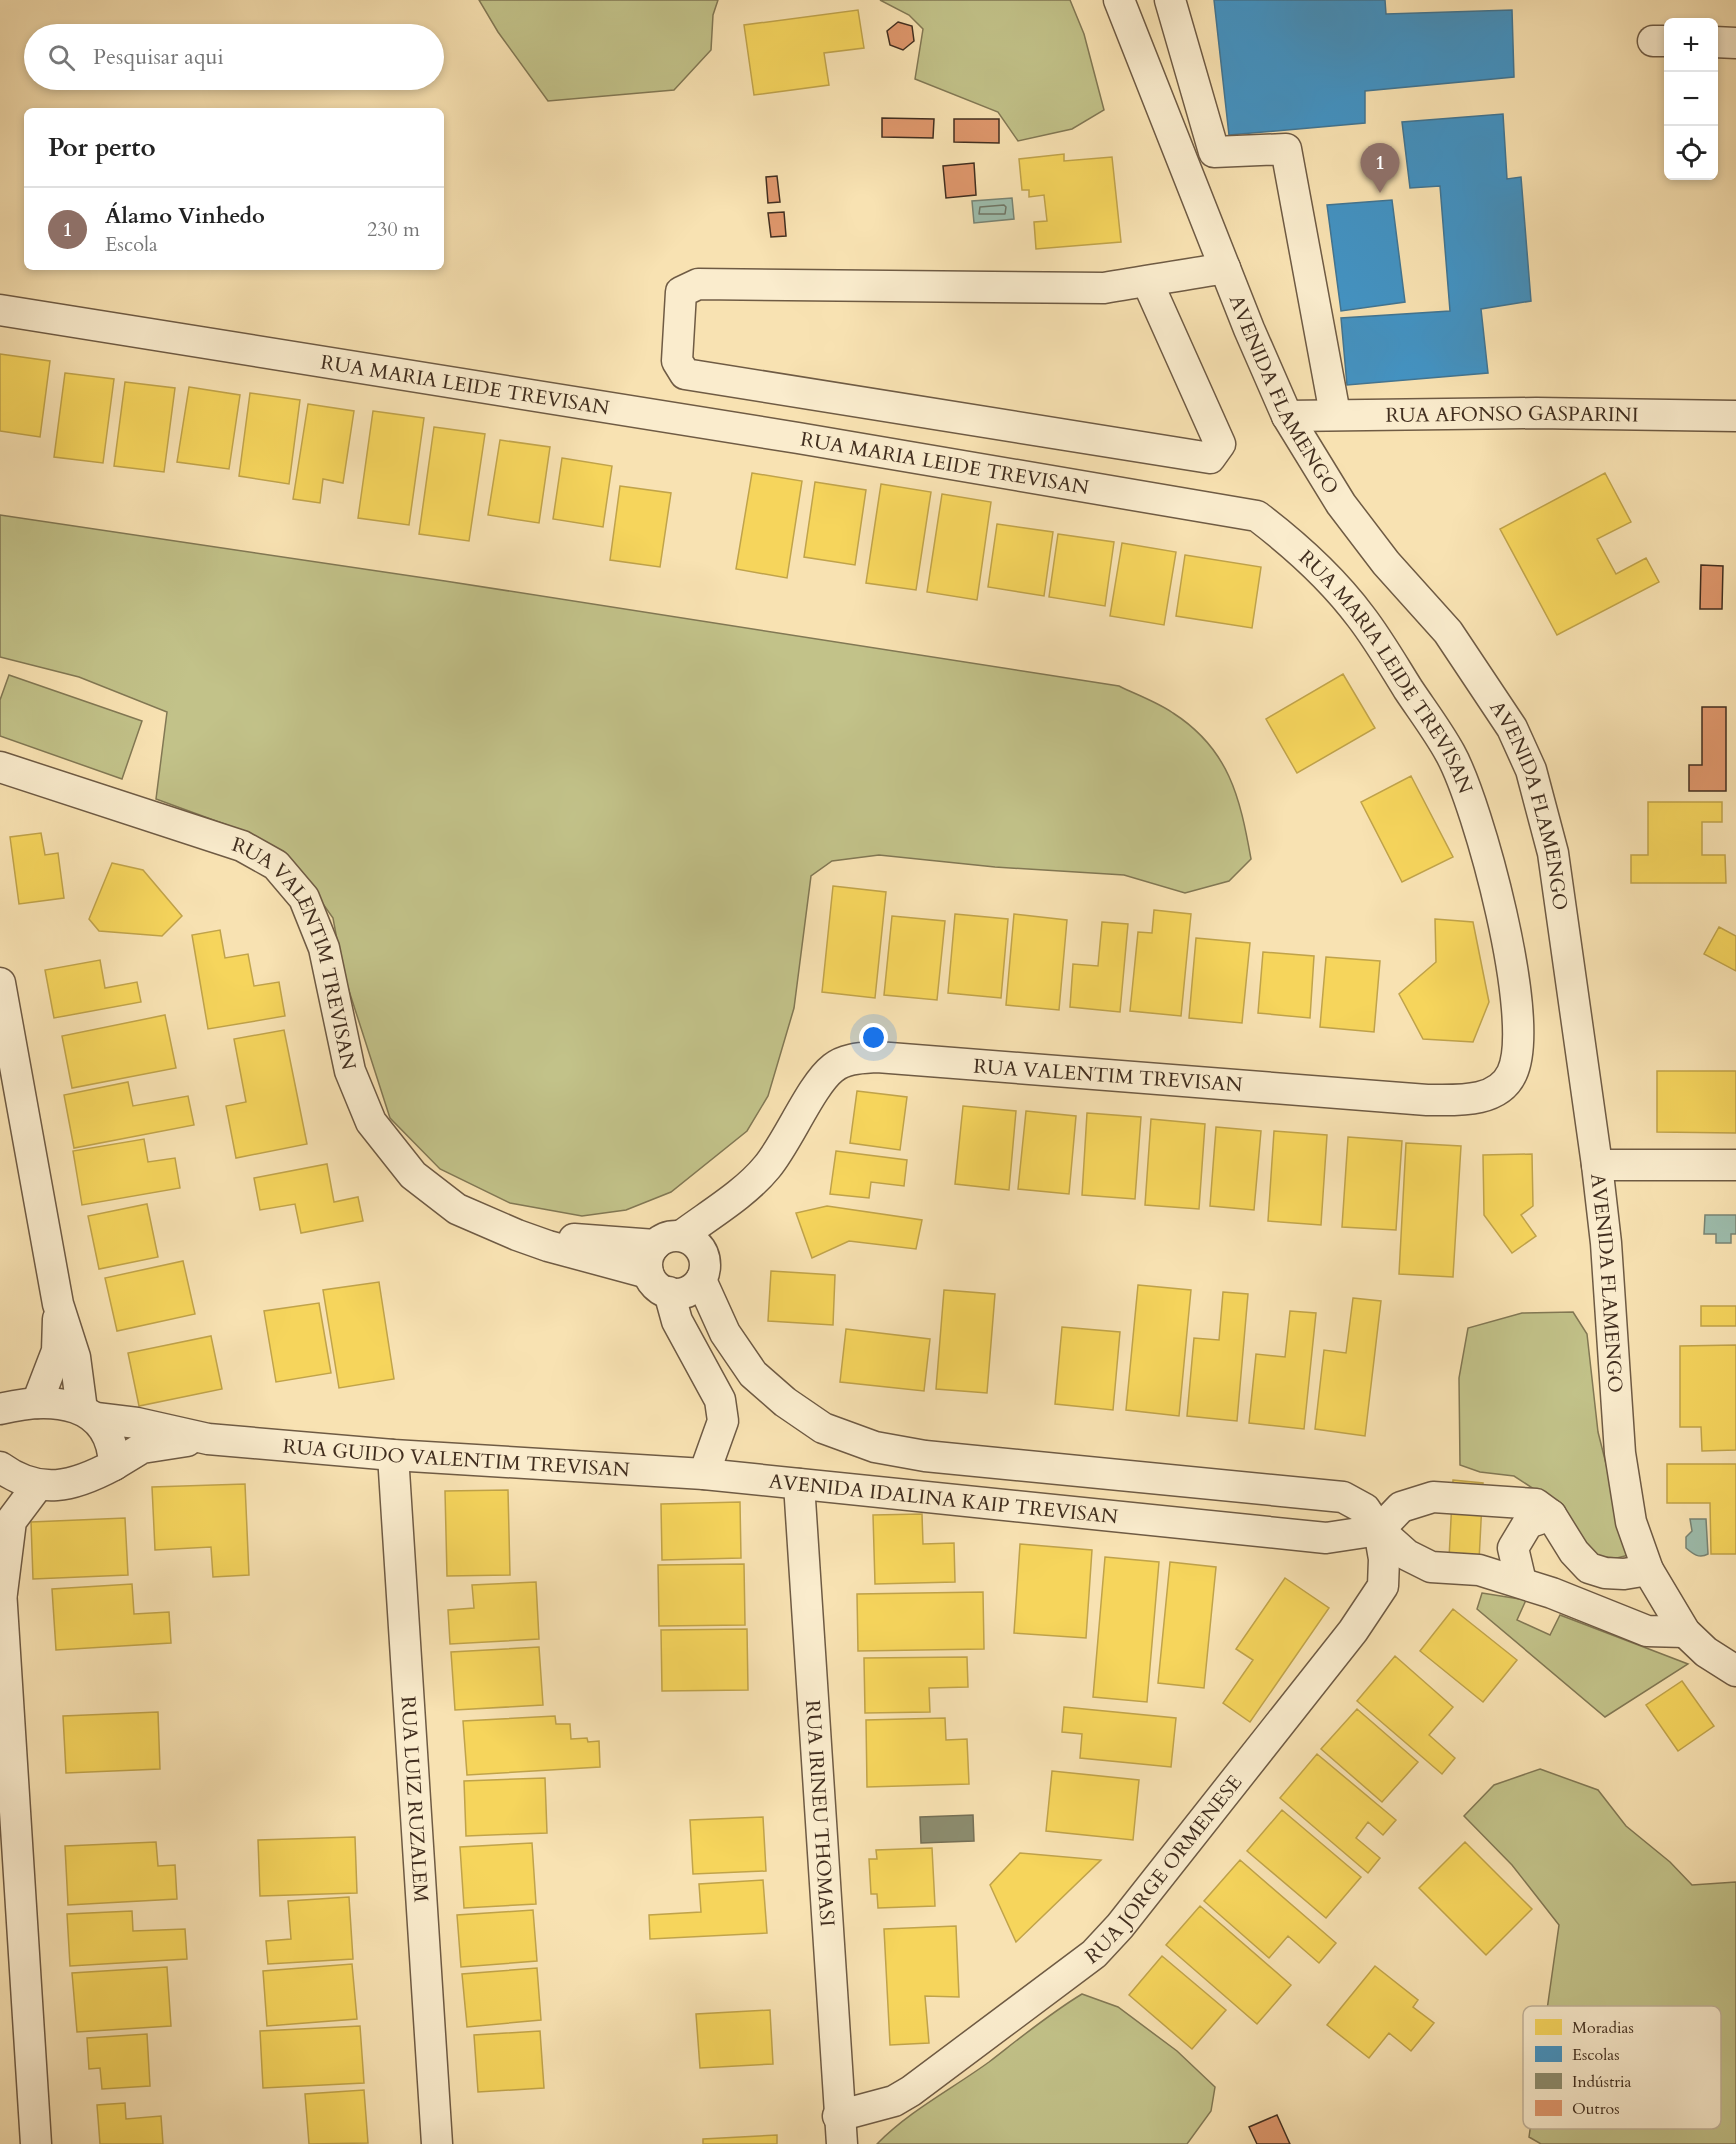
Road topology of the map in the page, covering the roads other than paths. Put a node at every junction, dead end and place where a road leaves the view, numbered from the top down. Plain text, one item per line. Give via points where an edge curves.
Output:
1 (1119, 0) edge
2 (1170, 0) edge
3 (1718, 42) edge
4 (1736, 42) edge
5 (1225, 268) junction
6 (1147, 280) junction
7 (0, 310) edge
8 (1335, 414) junction
9 (1287, 416) junction
10 (1736, 416) edge
11 (1, 769) edge
12 (0, 983) edge
13 (1512, 1074) joint
14 (1597, 1165) junction
15 (1736, 1165) edge
16 (756, 1179) junction
17 (518, 1235) junction
18 (663, 1261) junction
19 (703, 1269) junction
20 (58, 1304) junction
21 (37, 1403) junction
22 (0, 1409) edge
23 (89, 1414) junction
24 (208, 1438) junction
25 (393, 1455) junction
26 (114, 1465) junction
27 (0, 1467) edge
28 (704, 1474) junction
29 (799, 1484) junction
30 (38, 1485) junction
31 (1551, 1515) junction
32 (1379, 1530) junction
33 (1648, 1570) junction
34 (1521, 1582) junction
35 (1, 1584) edge
36 (1685, 1632) junction
37 (1736, 1671) edge
38 (840, 2130) edge
39 (36, 2144) edge
40 (437, 2144) edge

1 - 5 street, AVENIDA FLAMENGO
2 - 8 street via 1214,152 1286,149
3 - 4 street
5 - 6 street
5 - 9 street, AVENIDA FLAMENGO
6 - 6 street via 1104,288 698,284 681,292 677,361 685,374 1210,458 1220,444
7 - 13 street, RUA MARIA LEIDE TREVISAN via 1257,516 1296,546 1360,616 1451,754 1478,827 1517,990 1520,1047
8 - 9 street, RUA AFONSO GASPARINI
8 - 10 street, RUA AFONSO GASPARINI
9 - 14 street, AVENIDA FLAMENGO via 1341,504 1386,563 1448,632 1512,728 1532,770 1553,853
11 - 17 street, RUA VALENTIM TREVISAN via 243,846 276,865 304,898 324,948 350,1071 371,1122 413,1175 457,1209
12 - 20 street
13 - 16 street, RUA VALENTIM TREVISAN via 1497,1090 1472,1100 1427,1100 877,1057 849,1060 833,1067 821,1081 783,1145
14 - 15 street
14 - 33 street, AVENIDA FLAMENGO via 1620,1453 1631,1522
16 - 18 street, RUA VALENTIM TREVISAN
16 - 19 street, RUA VALENTIM TREVISAN
17 - 18 street, RUA VALENTIM TREVISAN
17 - 18 street, RUA VALENTIM TREVISAN via 548,1246
18 - 19 street via 694,1242
18 - 19 street via 681,1293 693,1288
18 - 28 street via 677,1321 720,1400 723,1420
19 - 32 street, AVENIDA IDALINA KAIP TREVISAN via 725,1334 753,1374 823,1428 875,1447 925,1456 1343,1497 1365,1509
20 - 21 street via 57,1351
20 - 23 street
21 - 22 street, RUA GUIDO VALENTIM TREVISAN
21 - 23 street, RUA GUIDO VALENTIM TREVISAN via 64,1405
23 - 24 street, RUA GUIDO VALENTIM TREVISAN
23 - 26 street via 108,1431
24 - 25 street, RUA GUIDO VALENTIM TREVISAN
24 - 26 street, RUA GUIDO VALENTIM TREVISAN via 142,1448
25 - 28 street, RUA GUIDO VALENTIM TREVISAN
25 - 40 street, RUA LUIZ RUZALEM
26 - 30 street, RUA GUIDO VALENTIM TREVISAN via 68,1485
27 - 30 street
28 - 29 street, AVENIDA IDALINA KAIP TREVISAN
29 - 32 street, AVENIDA IDALINA KAIP TREVISAN via 1326,1538
29 - 38 street, RUA IRINEU THOMASI
30 - 35 street via 11,1521
31 - 32 street via 1536,1504 1433,1497 1401,1508
31 - 33 street via 1589,1568 1624,1574
31 - 34 street via 1528,1523 1513,1548
32 - 34 street, AVENIDA IDALINA KAIP TREVISAN via 1407,1555 1431,1568 1479,1570
32 - 38 street, RUA JORGE ORMENESE via 1383,1586 1353,1631 1120,1926 1094,1954 910,2091
33 - 36 street, AVENIDA FLAMENGO
34 - 36 street, AVENIDA IDALINA KAIP TREVISAN via 1647,1631
35 - 39 street
36 - 37 street, AVENIDA FLAMENGO via 1706,1652

